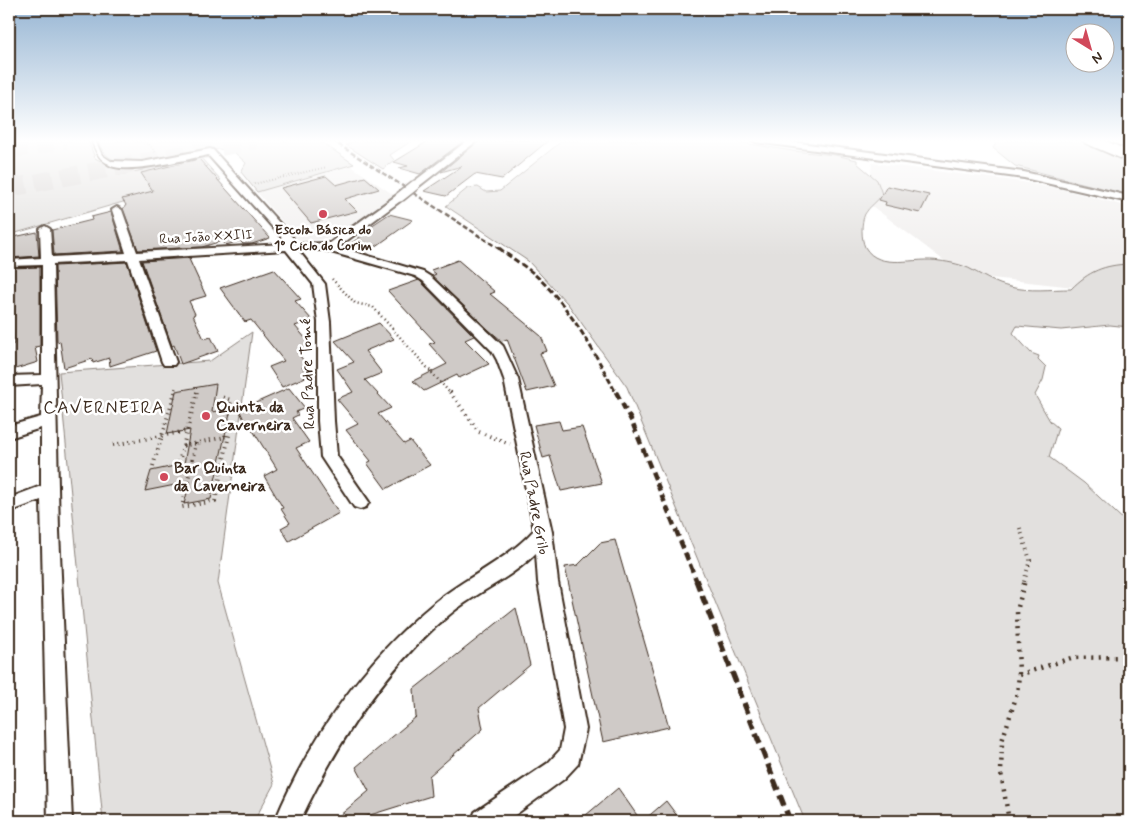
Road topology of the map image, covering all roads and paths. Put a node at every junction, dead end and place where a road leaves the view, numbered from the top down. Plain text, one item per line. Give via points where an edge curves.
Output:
1 (234, 179) edge
2 (279, 179) edge
3 (423, 179) edge
4 (1040, 179) edge
5 (241, 187) junction
6 (1129, 199) edge
7 (117, 210) dead end
8 (45, 229) dead end
9 (289, 247) junction
10 (325, 248) junction
11 (133, 256) junction
12 (47, 261) junction
13 (9, 263) edge
14 (315, 277) junction
15 (169, 362) dead end
16 (49, 376) junction
17 (9, 381) edge
18 (176, 387) dead end
19 (197, 390) dead end
20 (220, 397) dead end
21 (48, 420) junction
22 (187, 431) junction
23 (9, 432) edge
24 (161, 436) junction
25 (225, 437) junction
26 (196, 443) junction
27 (112, 445) dead end
28 (183, 446) junction
29 (524, 450) junction
30 (179, 462) dead end
31 (153, 466) dead end
32 (49, 490) junction
33 (360, 502) dead end
34 (9, 505) edge
35 (1020, 528) dead end
36 (543, 532) junction
37 (1129, 657) edge
38 (1019, 675) junction
39 (60, 821) edge
40 (288, 821) edge
41 (484, 821) edge
42 (1009, 821) edge

1 - 5 street, Rua Padre Tomé
2 - 5 path
3 - 10 street, bridge
4 - 6 street
5 - 9 street, Rua Padre Tomé via 289,240
7 - 11 street
8 - 12 street
9 - 10 street, Rua João XXIII
9 - 11 street, Rua João XXIII
9 - 14 street, Rua Padre Tomé
10 - 29 street, Rua Padre Grilo via 418,274 436,287 491,342 504,360 511,380
11 - 12 street, Rua João XXIII
11 - 15 street
12 - 13 street, Rua João XXIII
12 - 16 street
14 - 29 path via 327,274 355,303 373,307 444,384 479,432
14 - 33 street, Rua Padre Tomé via 322,302 329,457
16 - 17 street
16 - 21 street
18 - 24 path
19 - 22 path
20 - 25 path via 231,400
21 - 23 street
21 - 32 street
22 - 24 path
22 - 28 path
24 - 27 path
24 - 31 path
25 - 26 path
25 - 26 path via 229,435 215,501 182,507
26 - 28 path
28 - 30 path
29 - 36 street, Rua Padre Grilo
32 - 34 street
32 - 39 street
35 - 38 path via 1030,560 1016,611
36 - 40 street via 525,551 440,610 367,686 335,734
36 - 41 street, Rua Padre Grilo via 548,582 575,729 574,743 570,756 556,771
37 - 38 path via 1071,658
38 - 42 path via 1017,694 1002,741 1001,773

